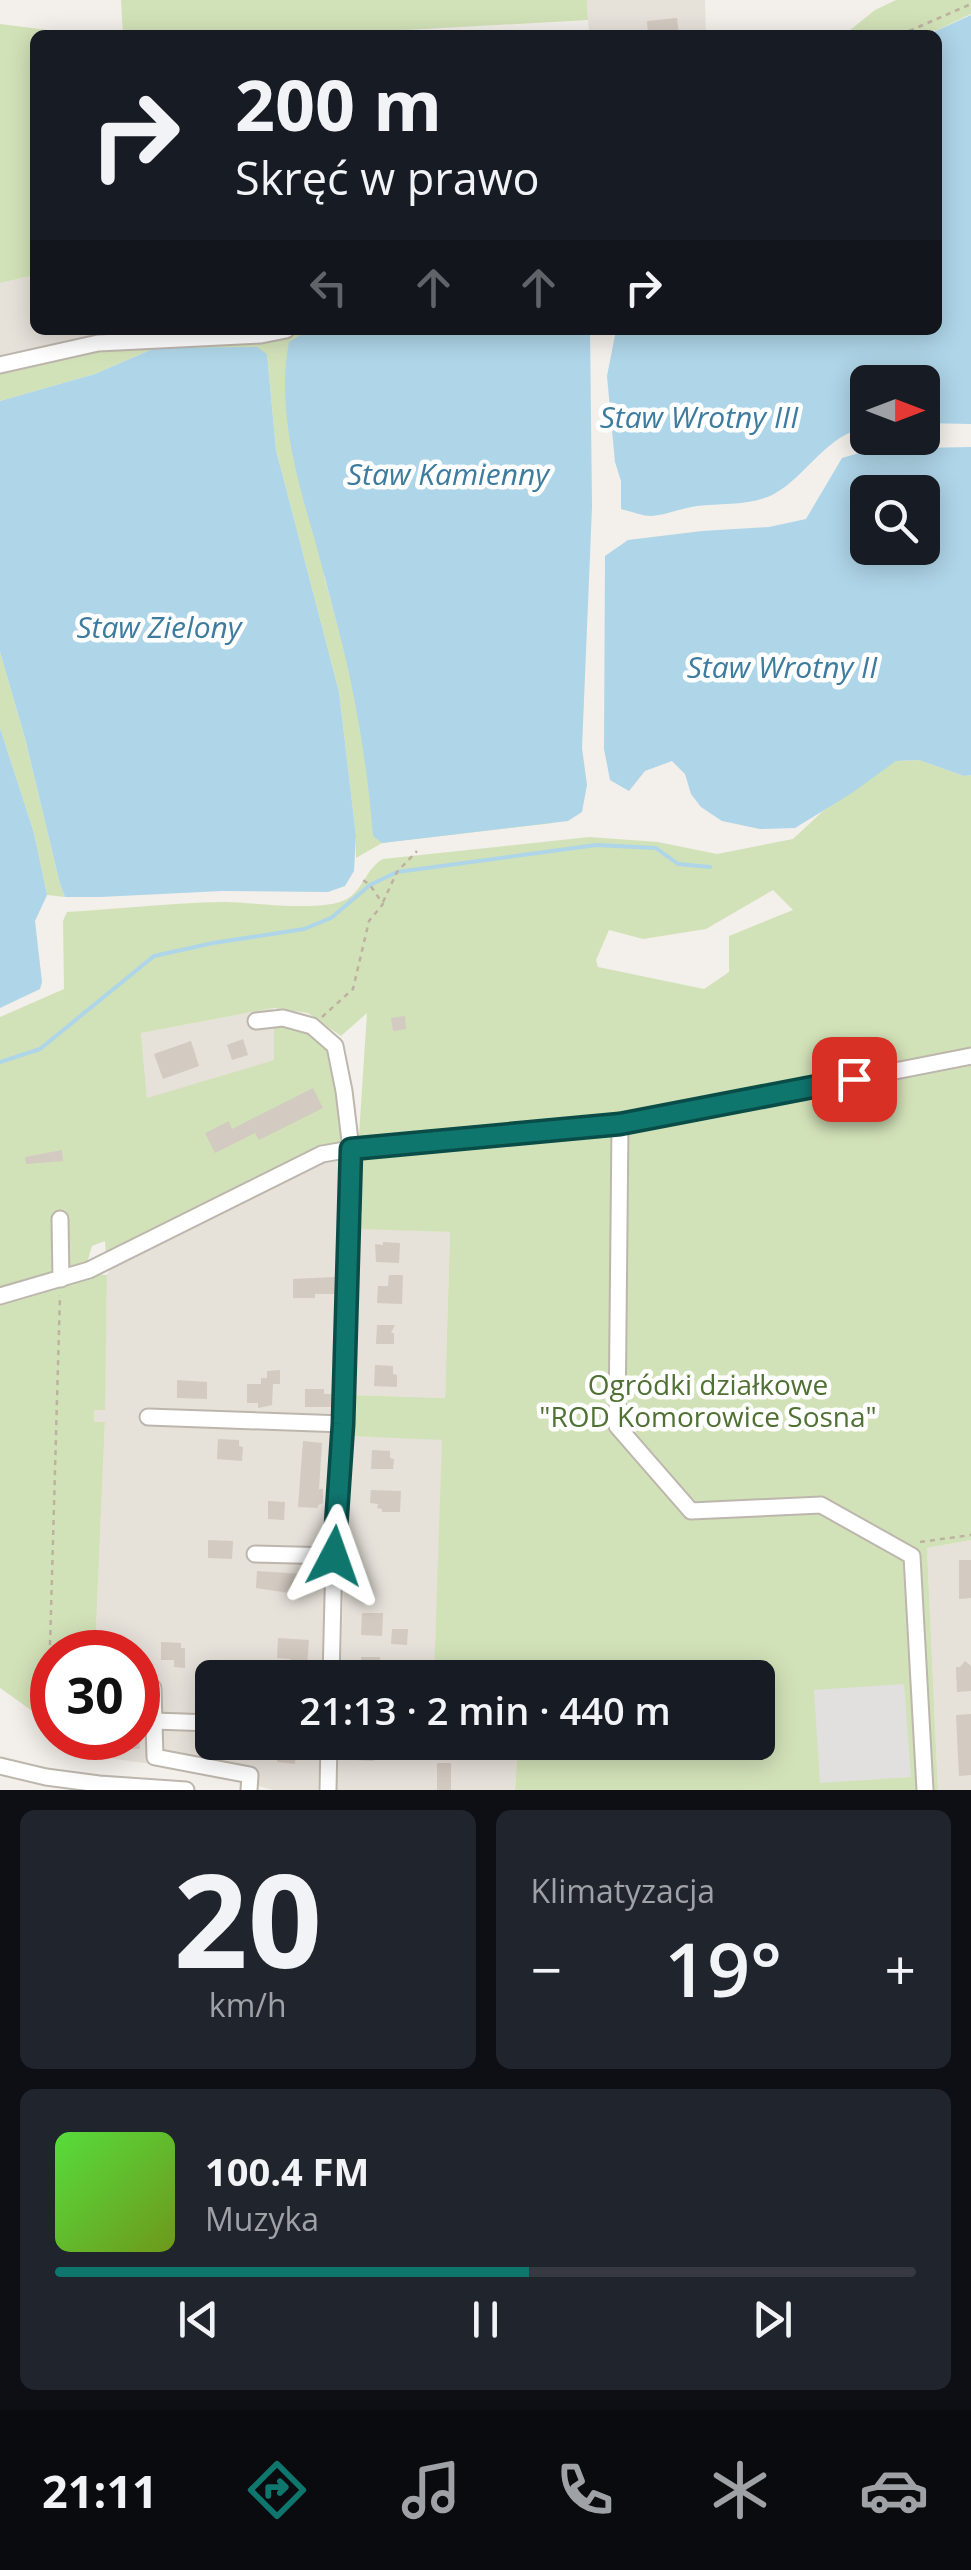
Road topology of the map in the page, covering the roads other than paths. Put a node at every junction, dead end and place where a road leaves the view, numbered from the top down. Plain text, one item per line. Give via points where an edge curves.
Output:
1 (265, 335) edge
2 (0, 365) edge
3 (256, 1021) dead end
4 (971, 1056) edge
5 (620, 1124) junction
6 (351, 1149) junction
7 (60, 1219) dead end
8 (61, 1279) junction
9 (0, 1296) edge
10 (148, 1417) dead end
11 (343, 1424) junction
12 (254, 1554) dead end
13 (334, 1556) junction
14 (331, 1660) edge
15 (160, 1721) edge
16 (195, 1722) edge
17 (160, 1758) edge
18 (329, 1760) edge
19 (0, 1766) edge
20 (186, 1790) edge
21 (249, 1790) edge
22 (328, 1790) edge
23 (925, 1790) edge

1 - 2 street via 98,343
3 - 6 street via 283,1018 312,1026 334,1046
4 - 5 street
5 - 6 street
5 - 23 street via 617,1426 691,1511 821,1505 912,1556
6 - 8 street via 322,1154
6 - 11 street
7 - 8 street
8 - 9 street
10 - 11 street
11 - 13 street
12 - 13 street
13 - 14 street
15 - 16 street
17 - 21 street via 250,1775
18 - 22 street
19 - 20 street via 99,1784

